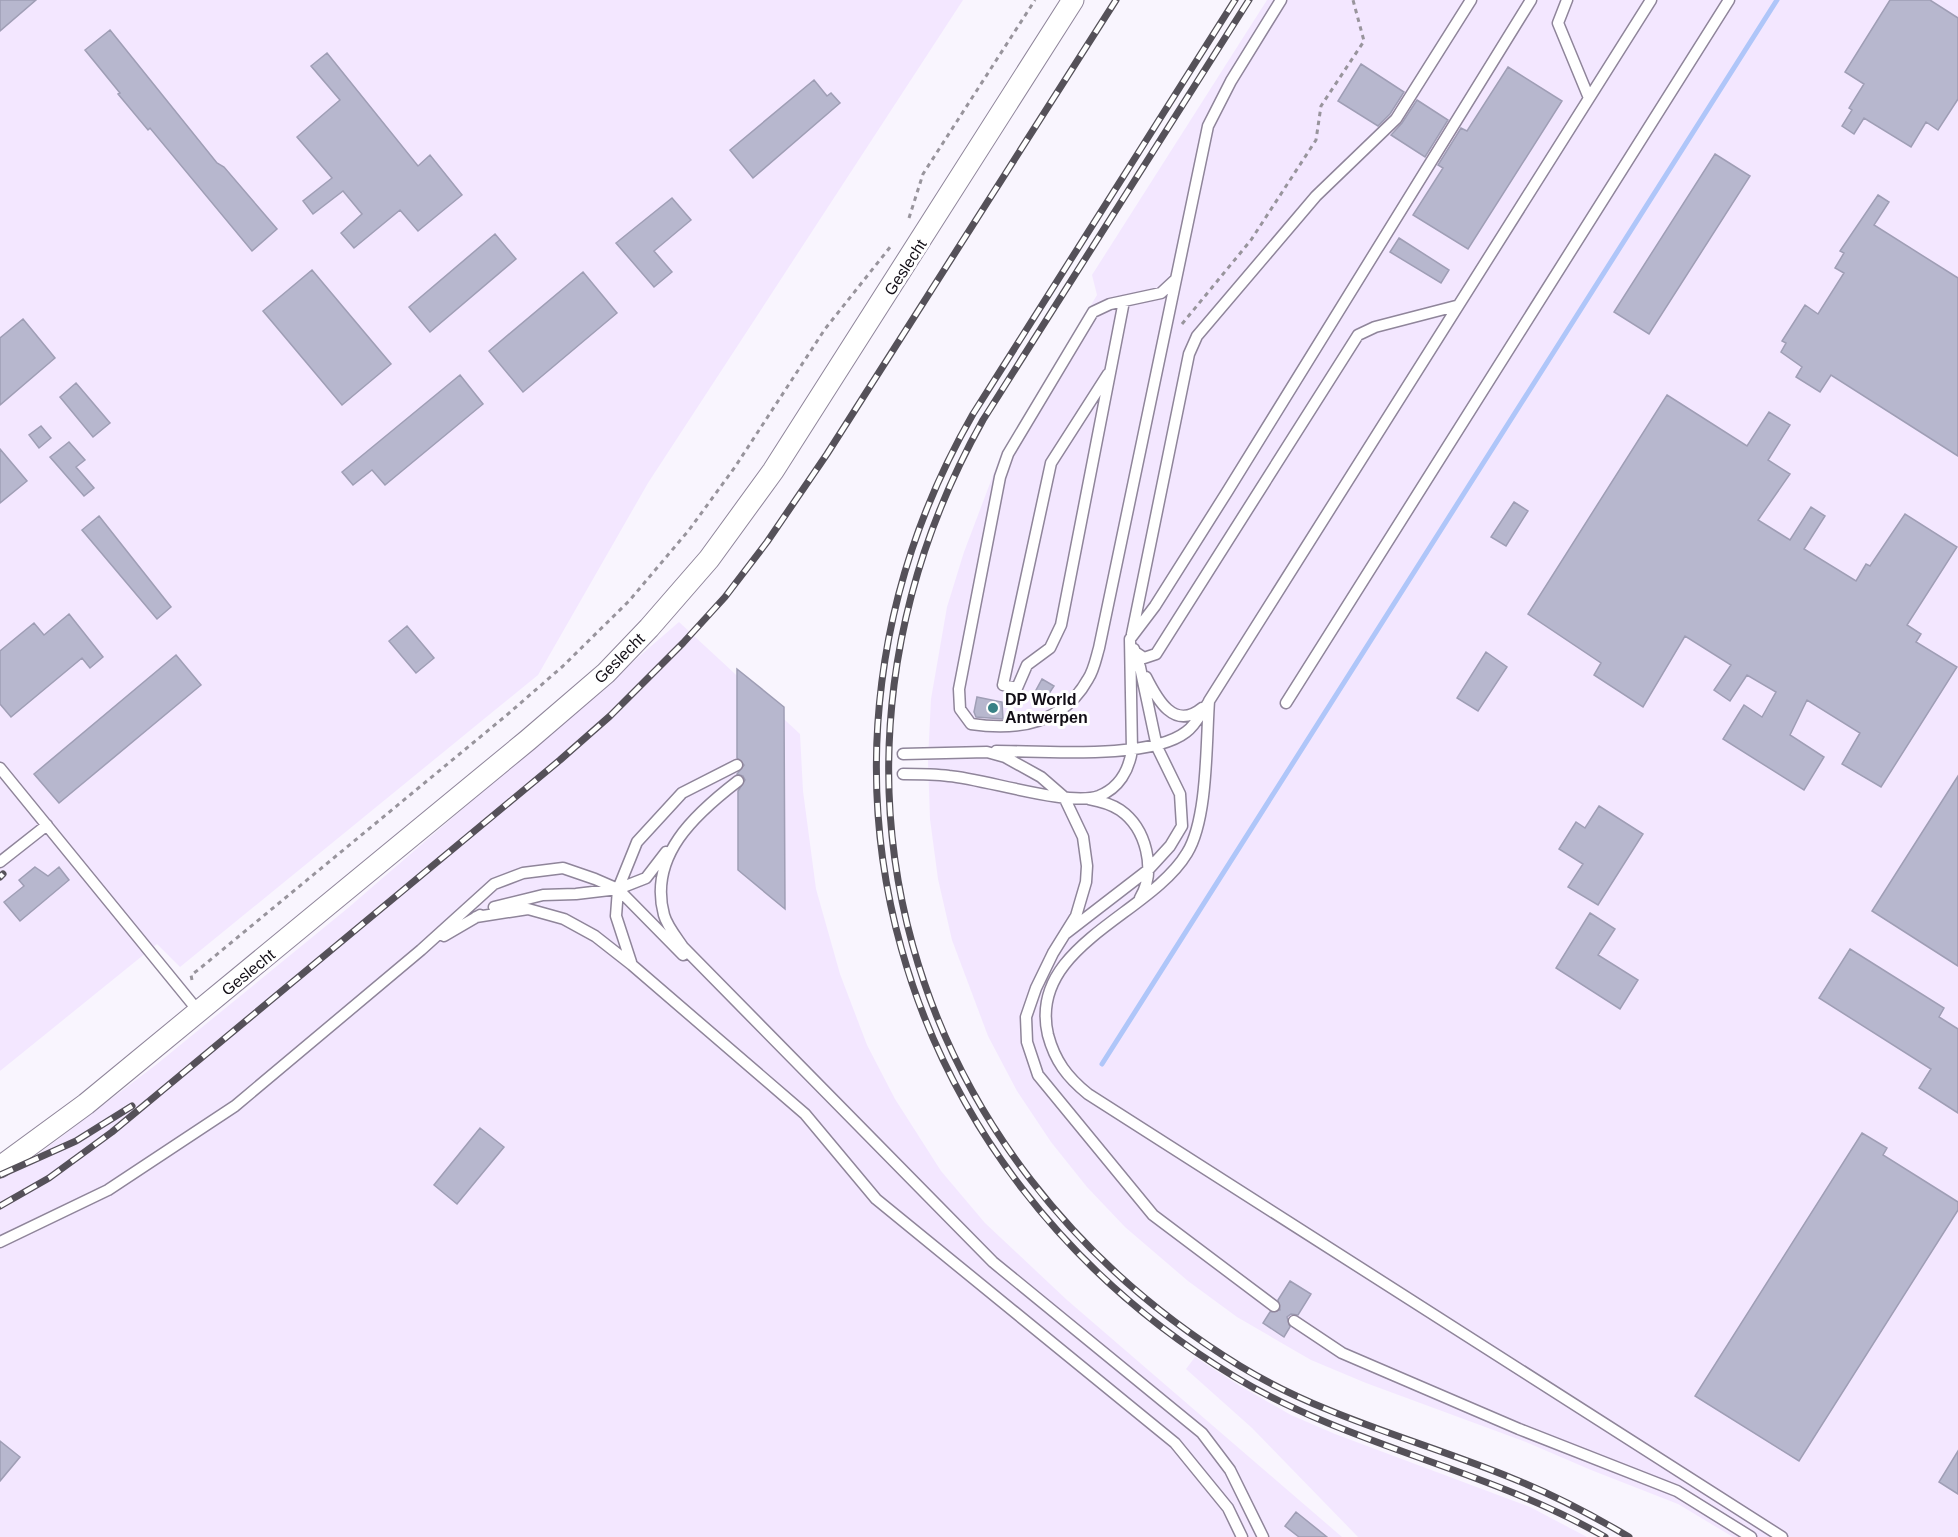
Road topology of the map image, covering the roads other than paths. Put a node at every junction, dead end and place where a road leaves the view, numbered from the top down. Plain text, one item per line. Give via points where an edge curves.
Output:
1 (1073, 0) edge
2 (1281, 0) edge
3 (1471, 0) edge
4 (1531, 0) edge
5 (1567, 0) edge
6 (1651, 0) edge
7 (1729, 0) edge
8 (1588, 98) junction
9 (1175, 280) junction
10 (1124, 301) junction
11 (1456, 306) junction
12 (1108, 374) junction
13 (1130, 639) junction
14 (1135, 651) junction
15 (1140, 667) junction
16 (1209, 701) junction
17 (1286, 702) dead end
18 (1157, 747) junction
19 (1132, 750) junction
20 (987, 752) junction
21 (903, 754) dead end
22 (737, 765) dead end
23 (0, 768) edge
24 (903, 774) dead end
25 (738, 781) dead end
26 (1064, 797) junction
27 (1088, 799) junction
28 (47, 825) junction
29 (680, 833) junction
30 (0, 862) edge
31 (1148, 870) junction
32 (618, 889) junction
33 (1137, 903) junction
34 (476, 917) junction
35 (1065, 934) junction
36 (421, 950) junction
37 (632, 965) junction
38 (744, 1010) junction
39 (199, 1012) junction
40 (0, 1167) edge
41 (0, 1242) edge
42 (1274, 1306) dead end
43 (1294, 1321) dead end
44 (1242, 1537) edge
45 (1263, 1537) edge
46 (1751, 1537) edge
47 (1782, 1537) edge

1 - 39 street, Geslecht via 804,425 690,582 577,699
2 - 9 lane via 1208,126
3 - 13 lane via 1396,119 1316,196 1197,336 1189,354
4 - 13 lane via 1221,502
5 - 8 lane via 1558,23
6 - 8 lane
7 - 17 lane
8 - 11 lane
9 - 10 lane via 1161,293
9 - 10 lane via 1100,648 1089,678 1068,705 1035,723 1001,729 971,724 960,709 959,689 1000,477 1008,454 1093,312
10 - 12 lane
11 - 14 lane via 1358,335 1156,654 1144,658
11 - 16 lane
12 - 12 lane via 1051,463 1003,685 1017,688 1028,664 1050,648 1061,625
13 - 14 lane
13 - 19 lane
14 - 15 lane
15 - 16 lane via 1156,699 1169,711 1193,713
15 - 18 lane
16 - 18 lane via 1188,731
16 - 33 lane via 1195,838 1181,863
18 - 19 lane
18 - 31 lane via 1180,794 1182,826
19 - 20 lane
19 - 27 lane via 1123,777 1111,789
20 - 21 lane
20 - 26 lane via 1005,757 1041,777
22 - 32 lane via 682,793 637,842
23 - 28 lane
24 - 26 lane via 950,776
25 - 29 lane
26 - 27 lane
26 - 35 lane via 1079,823 1087,866 1082,899
27 - 31 lane via 1105,802 1131,819 1143,842
28 - 30 lane
28 - 39 lane
29 - 32 lane via 646,878
29 - 38 lane via 662,871 664,916 683,947
31 - 33 lane via 1147,884
31 - 35 lane
32 - 34 lane via 543,895 491,908
32 - 36 lane via 563,868 523,873 494,884
32 - 37 lane via 616,916
32 - 38 lane via 735,1008
33 - 47 lane via 1071,956 1052,987 1046,1025 1059,1066 1071,1081
34 - 36 lane
34 - 37 lane via 528,909 564,919 595,936
35 - 42 lane via 1036,988 1026,1017 1028,1042 1038,1075 1153,1215
36 - 41 lane via 235,1106 108,1190
37 - 44 lane via 805,1114 876,1199 1175,1443 1228,1508
38 - 45 lane via 993,1262 1202,1433 1230,1470
39 - 40 street, Geslecht via 86,1104
43 - 46 lane via 1342,1353 1677,1491

